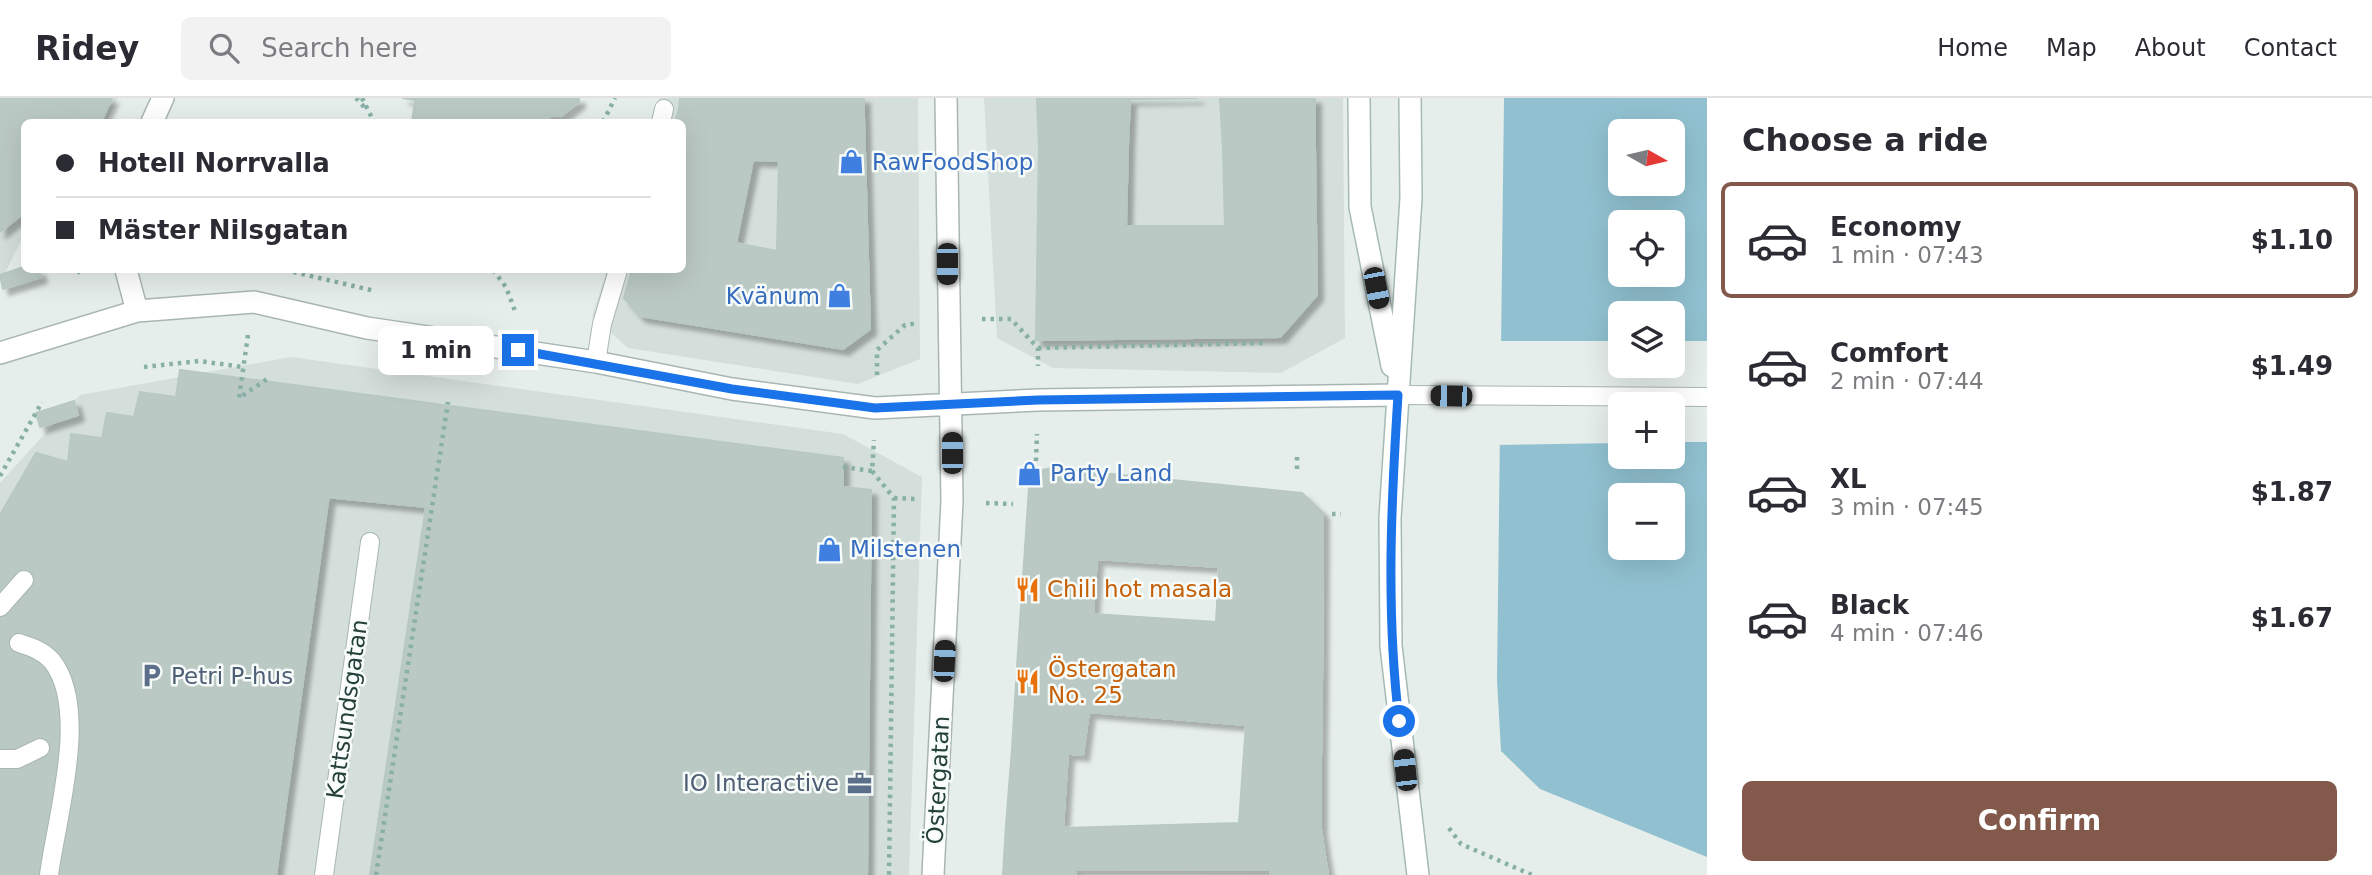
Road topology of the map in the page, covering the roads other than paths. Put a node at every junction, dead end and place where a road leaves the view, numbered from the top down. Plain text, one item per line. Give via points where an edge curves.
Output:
1 (163, 98) edge
2 (946, 98) edge
3 (1359, 98) edge
4 (1410, 98) edge
5 (153, 119) edge
6 (127, 273) edge
7 (617, 273) edge
8 (137, 311) junction
9 (0, 353) edge
10 (596, 362) junction
11 (1398, 395) junction
12 (1707, 397) edge
13 (952, 405) junction
14 (370, 542) dead end
15 (24, 580) dead end
16 (0, 607) edge
17 (19, 643) dead end
18 (40, 748) dead end
19 (0, 759) edge
20 (49, 875) edge
21 (324, 875) edge
22 (933, 875) edge
23 (1418, 875) edge

1 - 5 street
2 - 13 street, Östergatan
3 - 11 street via 1360,207
4 - 11 street via 1410,198
6 - 8 street
7 - 10 lane
8 - 9 street
8 - 10 street via 254,302 367,328
10 - 13 street via 732,389 875,408
11 - 12 lane
11 - 13 street
11 - 23 street via 1390,518 1391,646
13 - 22 street, Östergatan via 952,501
14 - 21 lane, Kattsundsgatan
15 - 16 lane
17 - 20 lane via 39,650 53,662 67,695 69,750
18 - 19 lane via 17,760

